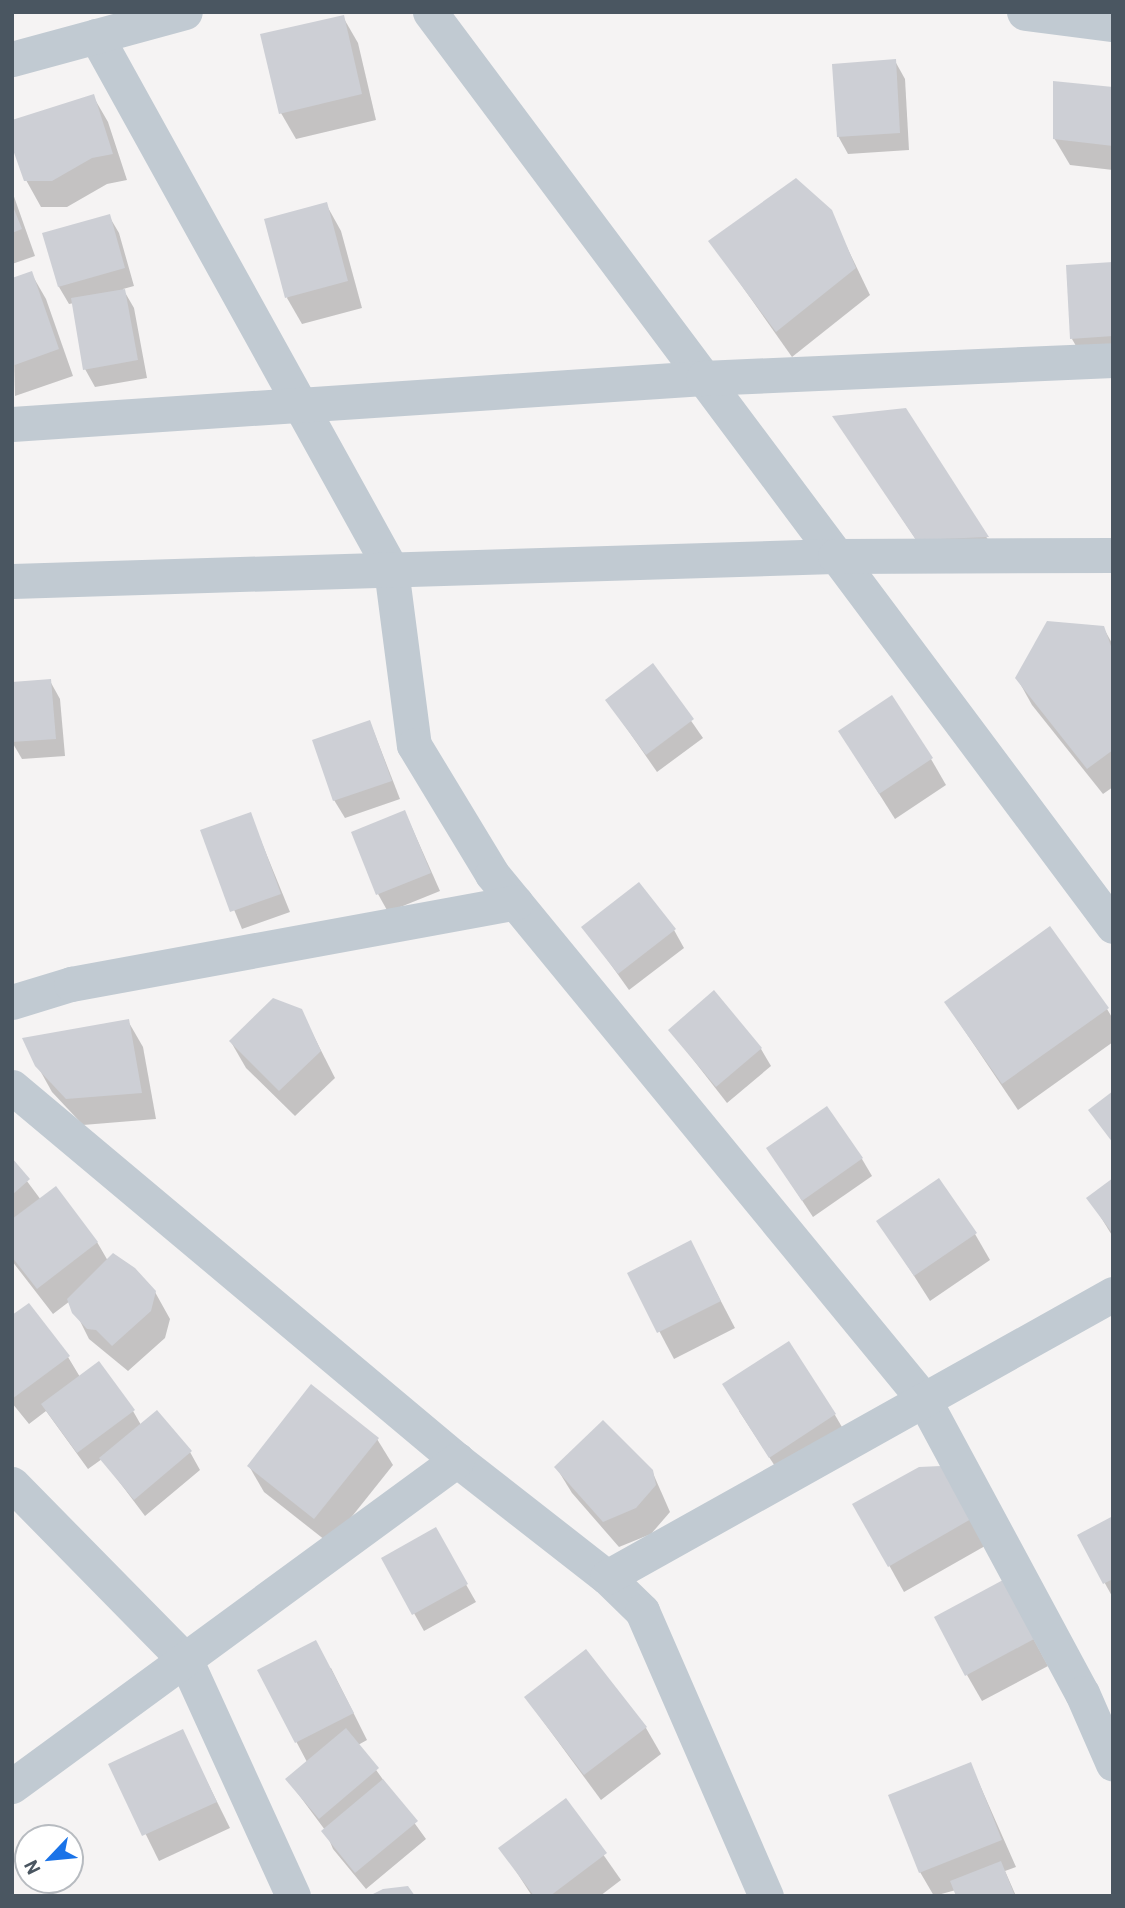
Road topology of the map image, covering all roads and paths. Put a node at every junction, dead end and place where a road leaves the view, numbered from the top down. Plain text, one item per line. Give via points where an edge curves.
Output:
1 (185, 12) edge
2 (430, 12) edge
3 (1026, 12) edge
4 (1113, 23) edge
5 (96, 36) junction
6 (12, 59) edge
7 (1113, 360) edge
8 (703, 378) junction
9 (299, 404) junction
10 (12, 424) edge
11 (1113, 555) edge
12 (835, 556) junction
13 (391, 569) junction
14 (12, 581) edge
15 (516, 902) junction
16 (1113, 926) edge
17 (12, 1002) edge
18 (12, 1087) edge
19 (1113, 1294) edge
20 (924, 1400) junction
21 (457, 1460) junction
22 (12, 1484) edge
23 (607, 1577) junction
24 (186, 1661) junction
25 (1113, 1764) edge
26 (12, 1786) edge
27 (293, 1896) edge
28 (766, 1896) edge

1 - 5 street
2 - 8 street
3 - 4 street
5 - 6 street
5 - 9 street
7 - 8 street
8 - 9 street
8 - 12 street
9 - 10 street
9 - 13 street
11 - 12 street
12 - 13 street
12 - 16 street
13 - 14 street
13 - 15 street via 414,745 492,874
15 - 17 street via 71,984
15 - 20 street
18 - 21 street
19 - 20 street
20 - 23 street
20 - 25 street via 1082,1693
21 - 23 street
21 - 24 street
22 - 24 street
23 - 28 street via 642,1611
24 - 26 street
24 - 27 street

